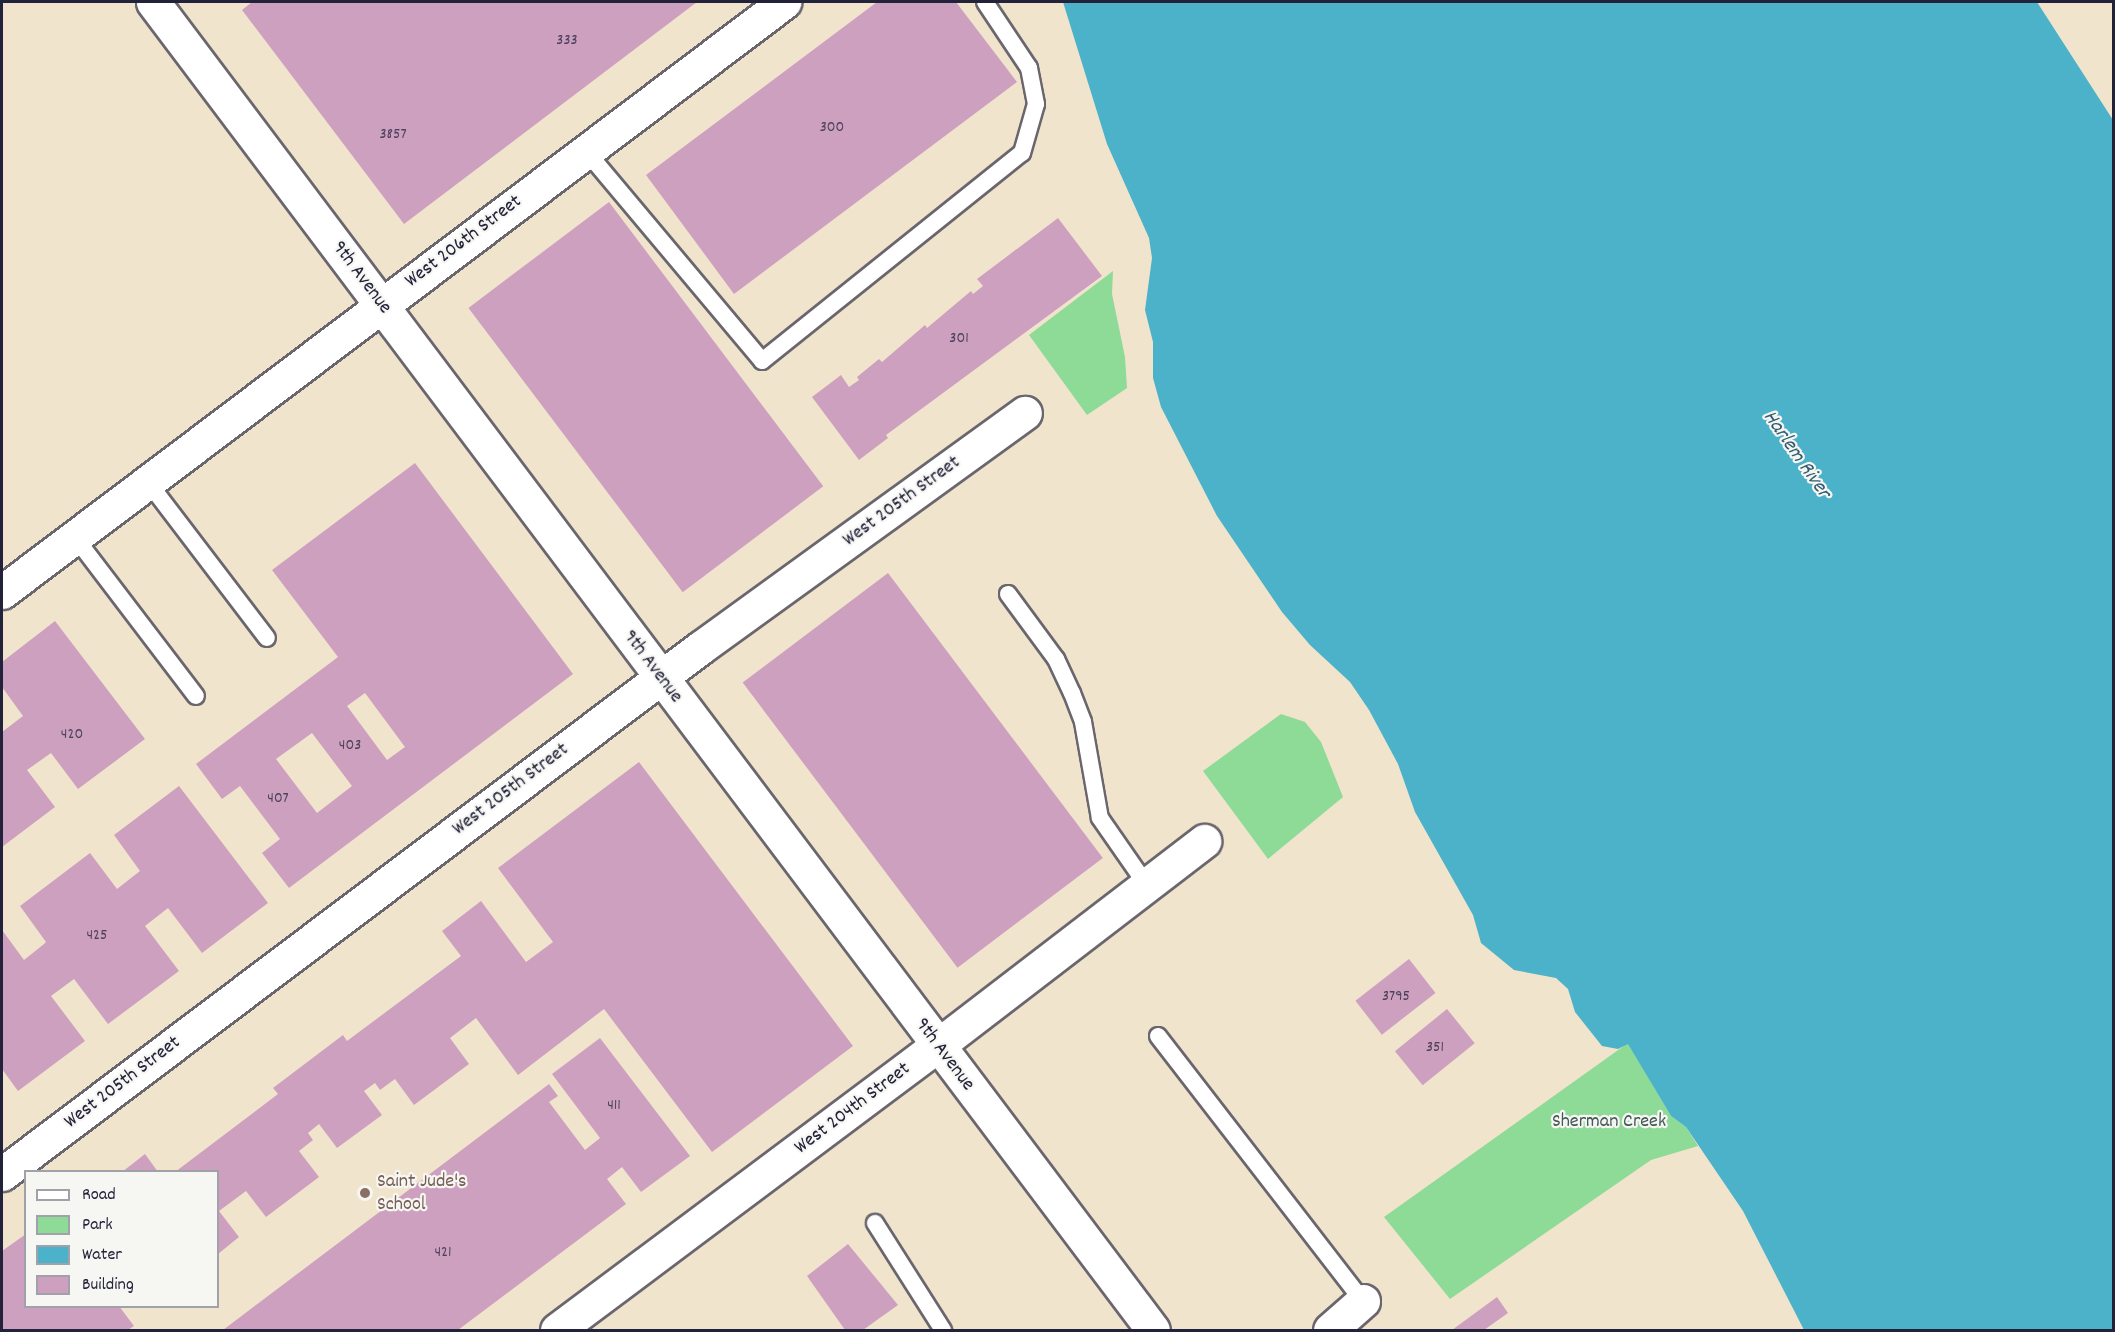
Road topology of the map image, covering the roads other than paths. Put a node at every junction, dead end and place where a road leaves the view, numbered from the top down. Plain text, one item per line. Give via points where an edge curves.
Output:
1 (153, 2) edge
2 (784, 2) edge
3 (985, 2) edge
4 (586, 151) junction
5 (381, 305) junction
6 (1025, 413) dead end
7 (148, 482) junction
8 (74, 536) junction
9 (2, 592) edge
10 (1008, 594) dead end
11 (267, 638) dead end
12 (661, 678) junction
13 (196, 696) dead end
14 (1204, 841) dead end
15 (1148, 887) junction
16 (1158, 1036) dead end
17 (937, 1046) junction
18 (2, 1174) edge
19 (875, 1223) dead end
20 (1363, 1301) joint
21 (557, 1330) edge
22 (943, 1330) edge
23 (1153, 1330) edge
24 (1330, 1330) edge

1 - 5 street, 9th Avenue
2 - 4 street, West 206th Street
3 - 4 lane via 1029,68 1036,104 1022,153 762,361
4 - 5 street, West 206th Street
5 - 7 street, West 206th Street
5 - 12 street, 9th Avenue
6 - 12 street, West 205th Street
7 - 8 street, West 206th Street
7 - 11 lane
8 - 9 street, West 206th Street
8 - 13 lane
10 - 15 lane via 1056,659 1083,722 1100,819
12 - 17 street, 9th Avenue
12 - 18 street, West 205th Street
14 - 15 street, West 204th Street
15 - 17 street, West 204th Street
16 - 20 lane
17 - 21 street, West 204th Street
17 - 23 street, 9th Avenue
19 - 22 lane
20 - 24 street

